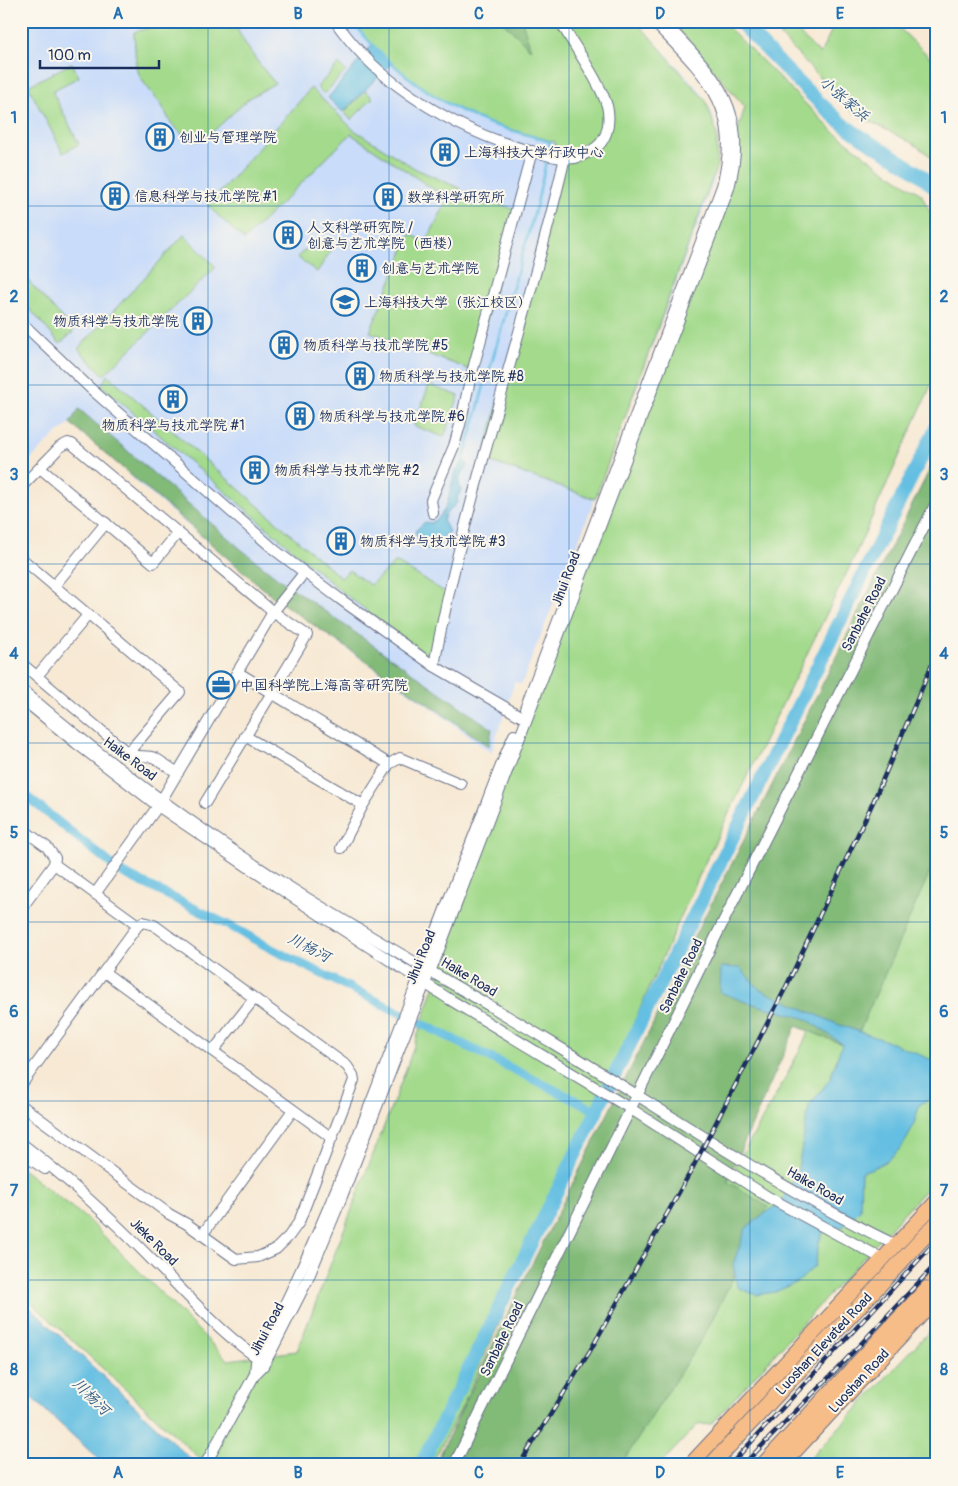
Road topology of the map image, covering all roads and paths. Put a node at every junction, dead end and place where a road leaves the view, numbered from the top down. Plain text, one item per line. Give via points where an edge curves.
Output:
1 (335, 21) edge
2 (560, 21) edge
3 (653, 21) edge
4 (663, 21) edge
5 (537, 153) junction
6 (565, 157) junction
7 (725, 187) junction
8 (21, 322) edge
9 (40, 468) junction
10 (21, 488) edge
11 (937, 501) edge
12 (434, 513) dead end
13 (106, 523) junction
14 (178, 533) junction
15 (21, 558) edge
16 (304, 573) junction
17 (54, 586) junction
18 (272, 612) junction
19 (88, 615) junction
20 (21, 663) edge
21 (434, 666) junction
22 (237, 672) junction
23 (37, 676) junction
24 (21, 689) edge
25 (272, 693) junction
26 (21, 698) edge
27 (522, 717) junction
28 (245, 736) junction
29 (128, 753) junction
30 (389, 764) junction
31 (178, 773) junction
32 (461, 784) dead end
33 (160, 803) junction
34 (205, 803) dead end
35 (363, 805) junction
36 (21, 828) edge
37 (342, 848) dead end
38 (54, 864) junction
39 (95, 894) junction
40 (21, 908) edge
41 (138, 925) junction
42 (426, 968) junction
43 (104, 972) junction
44 (422, 981) junction
45 (254, 999) junction
46 (213, 1052) junction
47 (21, 1085) edge
48 (636, 1094) junction
49 (21, 1105) edge
50 (629, 1108) junction
51 (293, 1110) junction
52 (332, 1138) junction
53 (21, 1143) edge
54 (21, 1153) edge
55 (937, 1201) edge
56 (937, 1223) edge
57 (202, 1235) junction
58 (896, 1245) junction
59 (883, 1259) junction
60 (937, 1278) edge
61 (937, 1298) edge
62 (260, 1365) junction
63 (205, 1465) edge
64 (454, 1465) edge
65 (690, 1465) edge
66 (710, 1465) edge
67 (763, 1465) edge
68 (782, 1465) edge

1 - 5 street via 363,54 398,86 435,112 504,144
2 - 6 street via 606,101 608,111 607,131 599,146 581,156
3 - 7 street via 702,74 717,96 729,144
4 - 7 street via 708,70 723,93 733,120 736,144 734,167
5 - 6 street
5 - 12 street via 470,380 454,446 430,500
6 - 21 street via 450,584
7 - 27 street, Jihui Road
7 - 42 street, Jihui Road via 437,955
8 - 16 street via 90,388
9 - 10 street
9 - 13 street
9 - 14 street via 60,447 72,444
11 - 48 street, Sanbahe Road
13 - 14 street via 153,563
13 - 17 street
14 - 18 street
15 - 17 street
16 - 18 street
16 - 21 street
17 - 19 street
18 - 22 street
18 - 25 street via 307,635
19 - 23 street
19 - 29 street via 180,692
20 - 23 street
21 - 27 street
22 - 25 street
22 - 31 street
23 - 29 street
24 - 33 street, Haike Road
25 - 28 street
25 - 30 street
26 - 33 street, Haike Road via 76,744
27 - 42 street, Jihui Road
28 - 34 street
28 - 35 street
29 - 31 street via 136,757 150,756
30 - 32 street via 400,758
30 - 35 street
31 - 33 street
33 - 39 street
33 - 42 street, Haike Road via 292,888
33 - 44 street, Haike Road via 245,866
35 - 37 street
36 - 38 street via 52,852
38 - 39 street
38 - 40 street
39 - 41 street
41 - 43 street
41 - 45 street via 143,922 154,925
42 - 44 street, Jihui Road
42 - 48 street, Haike Road
43 - 46 street
43 - 47 street
44 - 50 street, Haike Road
44 - 62 street, Jihui Road via 343,1195 307,1281
45 - 46 street
45 - 52 street via 347,1066 353,1075 353,1084
46 - 51 street
48 - 50 street, Sanbahe Road
48 - 58 street, Haike Road via 740,1159
49 - 57 street
50 - 59 street, Haike Road via 768,1197
50 - 64 street, Sanbahe Road
51 - 52 street
51 - 57 street
52 - 57 street via 299,1222 276,1249 258,1258 236,1259
53 - 62 street, Jieke Road via 104,1212
54 - 62 street, Jieke Road via 56,1177 193,1309
55 - 58 main road
56 - 66 highway, Luoshan Elevated Road
58 - 59 main road
59 - 65 main road
60 - 67 highway
61 - 68 main road, Luoshan Road
62 - 63 street, Jihui Road

